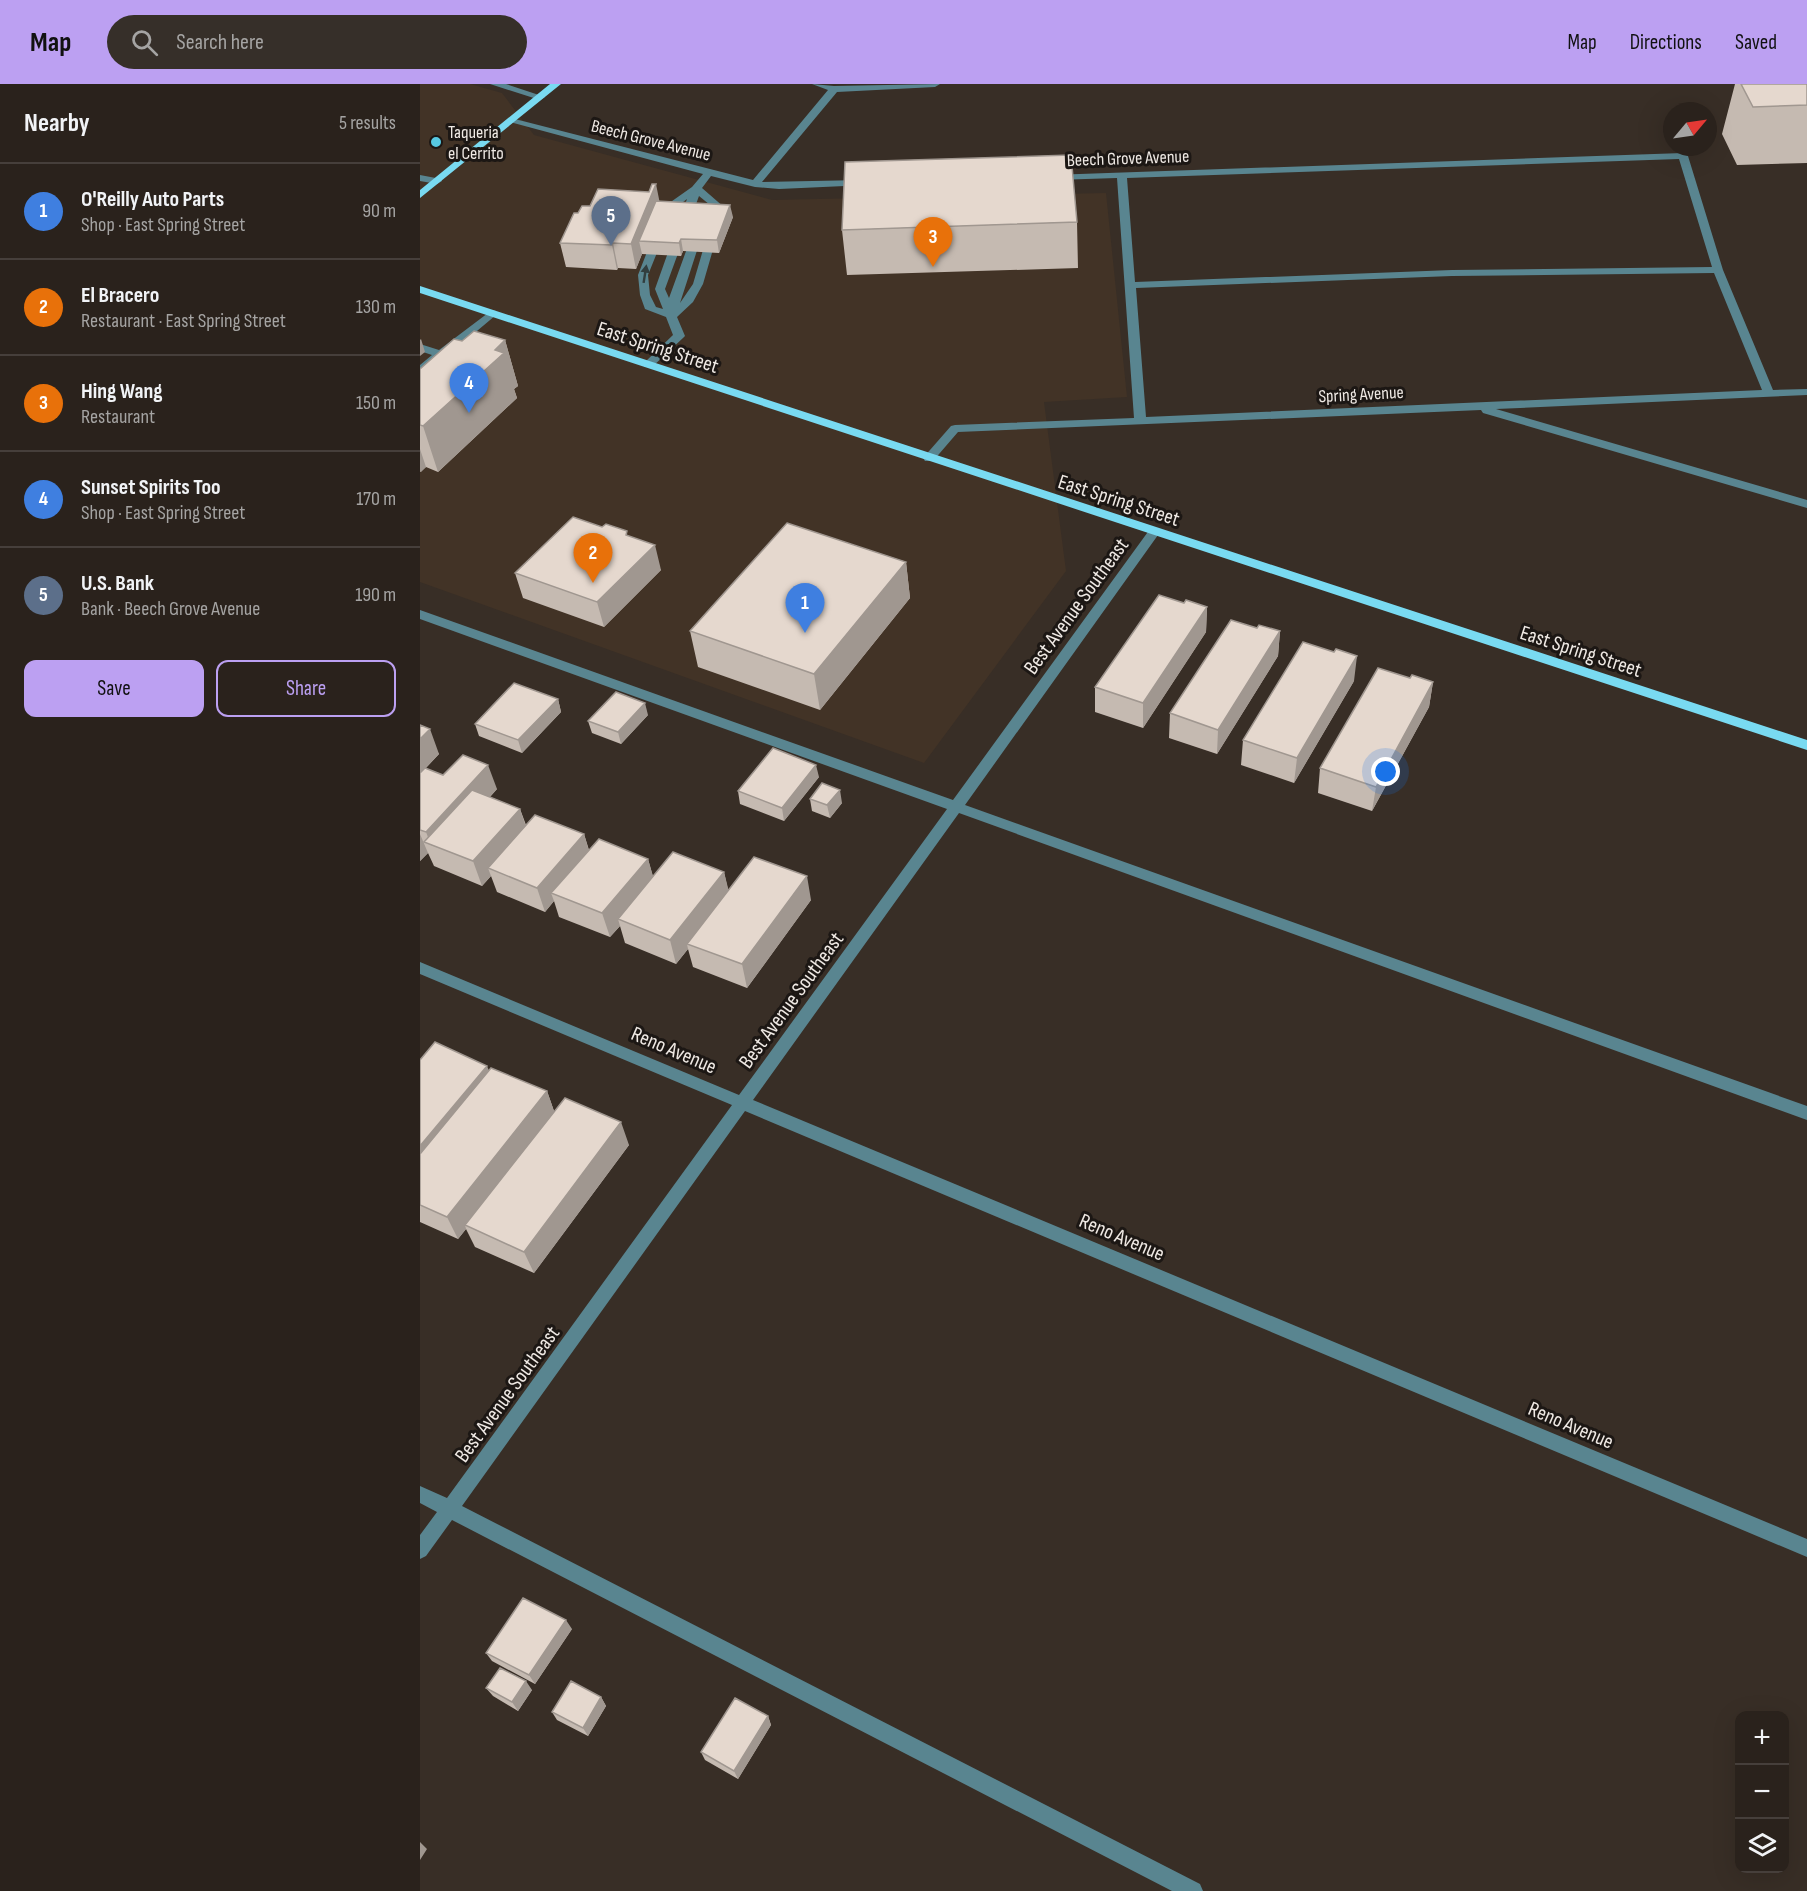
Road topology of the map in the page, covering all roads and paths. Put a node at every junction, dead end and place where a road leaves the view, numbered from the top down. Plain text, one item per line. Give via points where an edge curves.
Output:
1 (495, 84) edge
2 (556, 84) edge
3 (817, 84) edge
4 (935, 84) edge
5 (834, 89) junction
6 (540, 97) junction
7 (511, 121) junction
8 (709, 172) junction
9 (1122, 175) junction
10 (1040, 177) edge
11 (420, 178) edge
12 (437, 181) junction
13 (874, 183) edge
14 (755, 184) junction
15 (696, 189) junction
16 (420, 195) edge
17 (706, 207) edge
18 (703, 218) edge
19 (1718, 270) junction
20 (1130, 285) junction
21 (420, 289) edge
22 (492, 313) junction
23 (672, 315) junction
24 (420, 347) edge
25 (442, 355) junction
26 (648, 365) junction
27 (420, 371) edge
28 (1807, 392) edge
29 (1769, 394) junction
30 (1475, 407) junction
31 (1140, 421) junction
32 (928, 458) junction
33 (1807, 504) edge
34 (1154, 532) junction
35 (420, 614) edge
36 (1807, 746) edge
37 (956, 807) junction
38 (420, 968) edge
39 (743, 1103) junction
40 (1807, 1113) edge
41 (420, 1494) edge
42 (450, 1509) junction
43 (1807, 1548) edge
44 (420, 1550) edge
45 (1193, 1891) edge

1 - 6 street
2 - 6 main road
3 - 5 street
4 - 5 street
5 - 14 street
6 - 7 main road
7 - 8 street, Beech Grove Avenue
7 - 12 main road
8 - 14 street, Beech Grove Avenue
8 - 15 street
9 - 10 street, Beech Grove Avenue
9 - 19 street, Beech Grove Avenue via 1683,156
9 - 20 street
11 - 12 street
12 - 16 main road
13 - 14 street, Beech Grove Avenue
15 - 17 street
15 - 23 street via 660,289
15 - 23 street via 720,208 698,284 689,300
23 -> 15 street via 651,309 643,275 670,206
18 - 23 street
19 - 20 street via 1452,273
19 - 29 street
20 - 31 street
21 - 22 main road, East Spring Street
22 - 25 street
22 - 26 main road, East Spring Street
23 - 26 street via 679,336
24 - 25 street
25 - 27 street
26 - 32 main road, East Spring Street
28 - 29 street, Spring Avenue
29 - 30 street, Spring Avenue
30 - 31 street, Spring Avenue
30 - 33 street
31 - 32 street, Spring Avenue via 955,429
32 - 34 main road, East Spring Street
34 - 36 main road, East Spring Street
34 - 37 street, Best Avenue Southeast
35 - 37 street
37 - 39 street, Best Avenue Southeast
37 - 40 street
38 - 39 street, Reno Avenue
39 - 42 street, Best Avenue Southeast
39 - 43 street, Reno Avenue
41 - 42 street
42 - 44 street, Best Avenue Southeast
42 - 45 street

